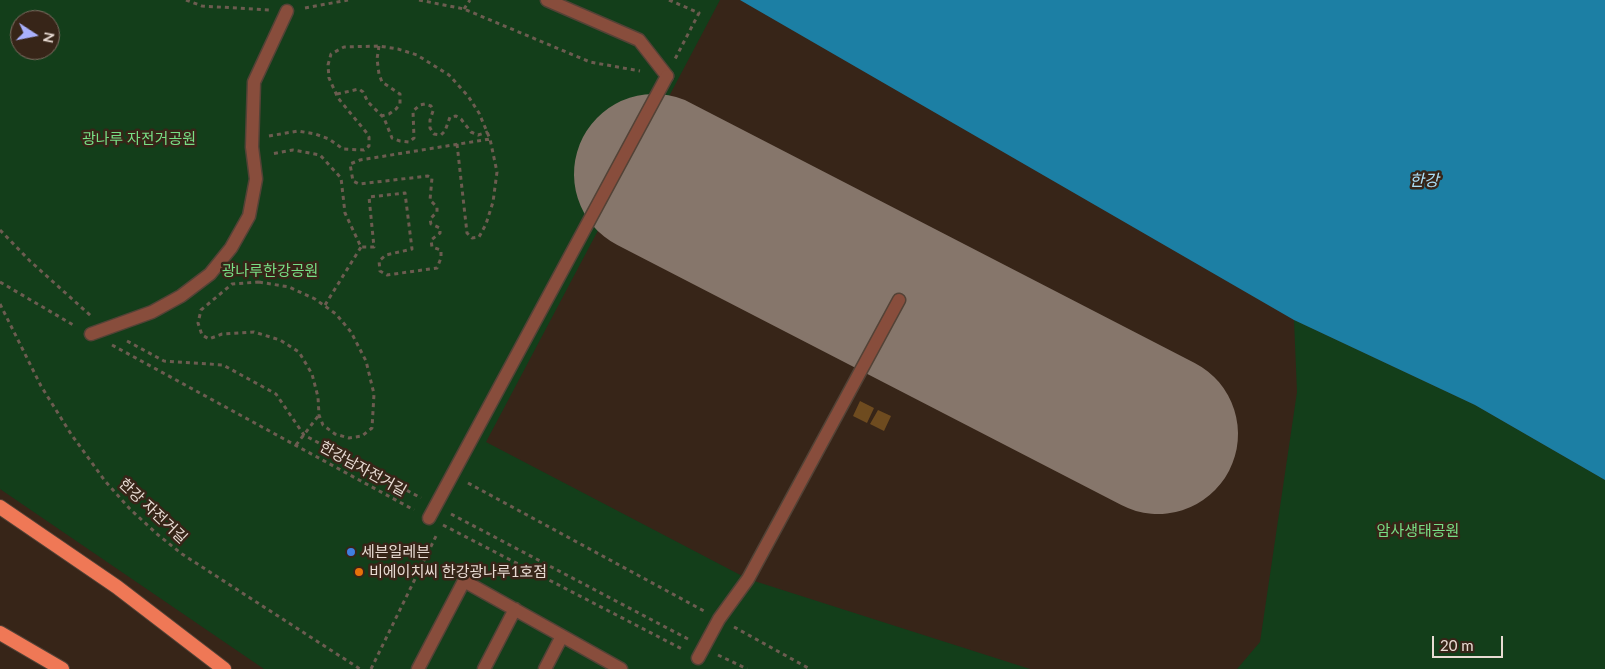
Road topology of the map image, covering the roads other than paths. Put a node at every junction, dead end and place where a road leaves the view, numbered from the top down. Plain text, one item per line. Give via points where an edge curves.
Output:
1 (547, 0) edge
2 (287, 11) dead end
3 (899, 300) dead end
4 (91, 334) road end
5 (0, 507) edge
6 (429, 518) road end
7 (515, 609) junction
8 (0, 634) edge
9 (562, 636) junction
10 (701, 652) road end
11 (615, 667) edge
12 (62, 669) edge
13 (224, 669) edge
14 (418, 669) edge
15 (484, 669) edge
16 (545, 669) edge

1 - 6 street via 639,40 667,76
2 - 4 street via 254,82 253,158 256,179 249,216 231,248 210,274 181,296 152,312
3 - 10 street via 748,579 719,619
5 - 13 highway via 117,587
7 - 9 street
7 - 14 street via 464,581
7 - 15 street
8 - 12 highway
9 - 11 street
9 - 16 street

